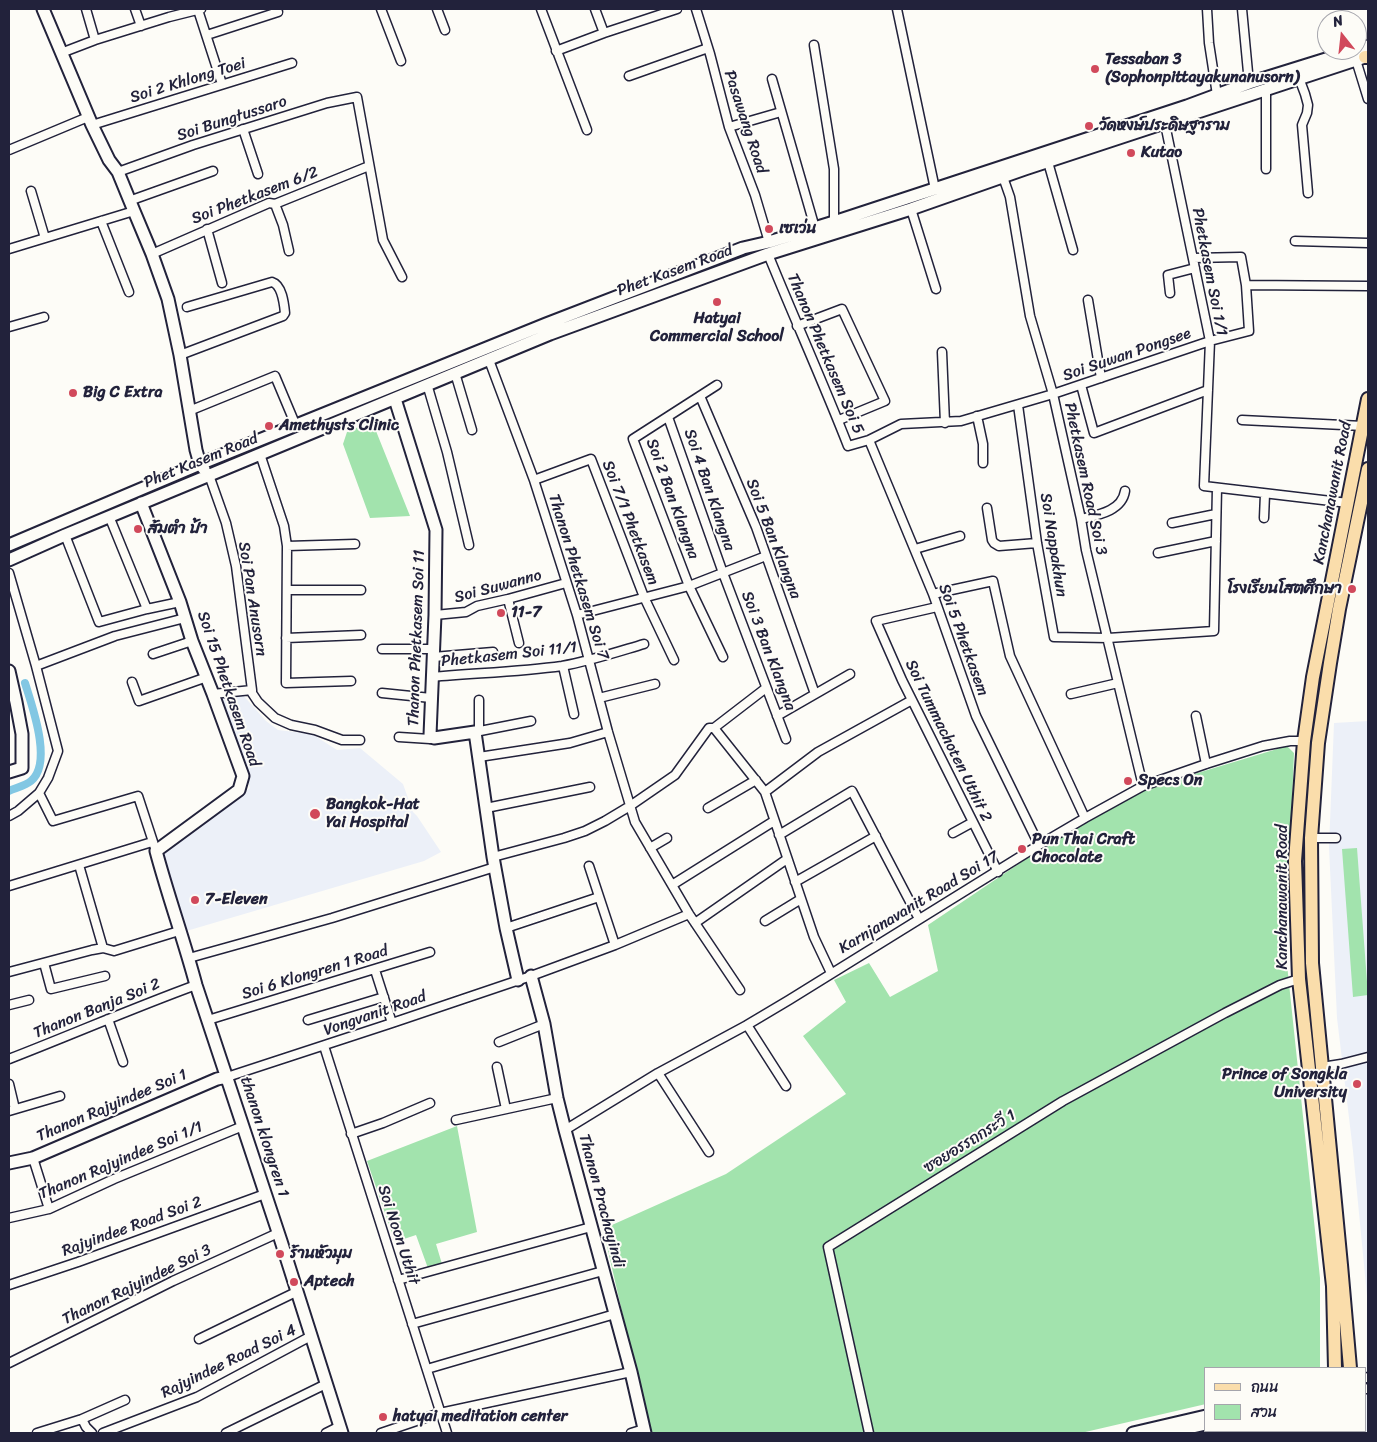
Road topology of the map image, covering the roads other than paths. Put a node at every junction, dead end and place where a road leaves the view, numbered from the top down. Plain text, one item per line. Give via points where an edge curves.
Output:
1 (43, 9) edge
2 (86, 9) edge
3 (135, 9) edge
4 (200, 9) edge
5 (381, 9) edge
6 (437, 9) edge
7 (540, 9) edge
8 (595, 9) edge
9 (677, 9) edge
10 (696, 9) edge
11 (897, 9) edge
12 (1207, 9) edge
13 (1242, 9) edge
14 (278, 12) dead end
15 (168, 13) edge
16 (141, 26) junction
17 (445, 30) dead end
18 (604, 33) junction
19 (207, 35) junction
20 (95, 40) junction
21 (814, 45) dead end
22 (708, 48) junction
23 (556, 51) junction
24 (61, 53) junction
25 (1339, 60) edge
26 (1347, 60) edge
27 (1364, 60) edge
28 (401, 61) dead end
29 (292, 63) dead end
30 (629, 76) dead end
31 (1299, 78) junction
32 (772, 80) dead end
33 (1249, 83) junction
34 (222, 84) junction
35 (1266, 89) junction
36 (1217, 95) junction
37 (1368, 99) edge
38 (1188, 110) junction
39 (781, 112) junction
40 (90, 121) junction
41 (1165, 124) junction
42 (729, 128) junction
43 (244, 129) junction
44 (587, 130) dead end
45 (9, 150) edge
46 (1048, 162) junction
47 (1024, 164) junction
48 (369, 166) junction
49 (1266, 169) dead end
50 (212, 171) dead end
51 (118, 172) junction
52 (258, 174) dead end
53 (1003, 177) junction
54 (935, 189) junction
55 (31, 191) dead end
56 (1308, 193) dead end
57 (275, 204) junction
58 (132, 206) junction
59 (911, 209) junction
60 (101, 221) junction
61 (834, 222) junction
62 (815, 228) junction
63 (207, 229) junction
64 (45, 238) junction
65 (1296, 241) dead end
66 (1368, 243) edge
67 (768, 248) junction
68 (9, 249) edge
69 (289, 250) dead end
70 (1073, 250) dead end
71 (152, 254) junction
72 (1194, 258) junction
73 (1195, 268) junction
74 (402, 277) dead end
75 (222, 283) dead end
76 (1246, 285) junction
77 (1368, 286) edge
78 (936, 289) dead end
79 (130, 292) dead end
80 (1170, 293) dead end
81 (1088, 300) dead end
82 (187, 307) dead end
83 (44, 317) dead end
84 (797, 326) junction
85 (9, 327) edge
86 (548, 329) junction
87 (1210, 341) junction
88 (942, 352) dead end
89 (180, 355) junction
90 (488, 360) junction
91 (455, 373) junction
92 (1101, 378) junction
93 (426, 384) junction
94 (718, 385) dead end
95 (1081, 385) junction
96 (1208, 390) junction
97 (1053, 394) junction
98 (700, 396) junction
99 (395, 399) junction
100 (1368, 399) edge
101 (1018, 405) junction
102 (189, 411) junction
103 (977, 416) junction
104 (668, 417) junction
105 (839, 420) junction
106 (1242, 420) dead end
107 (945, 423) junction
108 (296, 426) junction
109 (1363, 426) junction
110 (472, 430) dead end
111 (869, 440) junction
112 (260, 454) junction
113 (983, 462) dead end
114 (200, 464) junction
115 (1368, 469) edge
116 (209, 476) junction
117 (534, 480) junction
118 (1217, 488) junction
119 (1125, 490) dead end
120 (1265, 494) junction
121 (1348, 503) junction
122 (140, 504) junction
123 (987, 508) dead end
124 (1216, 514) junction
125 (109, 516) junction
126 (1264, 518) dead end
127 (1081, 519) junction
128 (1172, 523) dead end
129 (65, 534) junction
130 (960, 536) dead end
131 (1216, 541) junction
132 (355, 544) dead end
133 (1037, 544) junction
134 (9, 545) edge
135 (470, 545) dead end
136 (287, 546) junction
137 (915, 549) junction
138 (1158, 552) dead end
139 (766, 556) junction
140 (9, 560) edge
141 (9, 573) edge
142 (724, 573) junction
143 (566, 583) junction
144 (689, 586) junction
145 (287, 590) junction
146 (361, 590) dead end
147 (933, 594) junction
148 (644, 597) junction
149 (508, 599) junction
150 (180, 602) junction
151 (937, 607) junction
152 (1333, 608) junction
153 (147, 609) junction
154 (435, 615) junction
155 (577, 615) junction
156 (186, 618) junction
157 (361, 635) dead end
158 (286, 638) junction
159 (1108, 638) junction
160 (192, 641) junction
161 (519, 643) dead end
162 (644, 644) dead end
163 (382, 649) dead end
164 (493, 652) dead end
165 (433, 653) junction
166 (153, 654) dead end
167 (723, 658) dead end
168 (589, 660) junction
169 (674, 660) dead end
170 (36, 666) junction
171 (563, 666) junction
172 (9, 671) edge
173 (850, 674) dead end
174 (206, 677) junction
175 (432, 677) junction
176 (351, 681) dead end
177 (132, 682) dead end
178 (1118, 683) junction
179 (654, 684) dead end
180 (766, 688) junction
181 (252, 690) junction
182 (382, 693) dead end
183 (213, 694) junction
184 (815, 694) junction
185 (1071, 694) dead end
186 (431, 698) junction
187 (599, 698) junction
188 (479, 700) dead end
189 (912, 700) junction
190 (574, 714) dead end
191 (777, 716) junction
192 (1196, 716) dead end
193 (531, 721) dead end
194 (714, 728) junction
195 (477, 731) junction
196 (608, 732) junction
197 (399, 737) dead end
198 (430, 739) junction
199 (786, 739) dead end
200 (360, 740) dead end
201 (1304, 741) junction
202 (479, 757) junction
203 (1206, 764) junction
204 (9, 772) edge
205 (756, 780) junction
206 (590, 786) dead end
207 (1143, 786) junction
208 (765, 792) junction
209 (39, 793) junction
210 (630, 806) junction
211 (486, 808) junction
212 (708, 808) dead end
213 (9, 816) edge
214 (1085, 818) junction
215 (774, 821) junction
216 (973, 822) junction
217 (953, 833) dead end
218 (779, 835) junction
219 (876, 836) junction
220 (667, 838) dead end
221 (1311, 838) junction
222 (1336, 838) dead end
223 (1040, 845) junction
224 (154, 847) junction
225 (650, 848) junction
226 (787, 860) junction
227 (494, 862) junction
228 (79, 865) junction
229 (589, 866) dead end
230 (998, 872) junction
231 (795, 882) junction
232 (672, 885) junction
233 (9, 886) edge
234 (599, 897) junction
235 (800, 899) junction
236 (689, 914) junction
237 (919, 919) junction
238 (765, 921) dead end
239 (695, 923) junction
240 (506, 928) junction
241 (180, 931) junction
242 (615, 945) junction
243 (103, 948) junction
244 (430, 952) dead end
245 (189, 958) junction
246 (44, 963) junction
247 (375, 970) junction
248 (9, 972) edge
249 (831, 973) junction
250 (105, 976) dead end
251 (530, 976) junction
252 (1299, 979) junction
253 (518, 980) junction
254 (196, 985) junction
255 (740, 990) dead end
256 (384, 997) junction
257 (30, 1000) dead end
258 (9, 1005) edge
259 (108, 1019) junction
260 (208, 1020) junction
261 (308, 1020) dead end
262 (392, 1023) junction
263 (544, 1024) junction
264 (747, 1025) junction
265 (499, 1042) dead end
266 (324, 1046) junction
267 (1368, 1057) edge
268 (9, 1059) edge
269 (124, 1062) dead end
270 (497, 1067) dead end
271 (1315, 1068) junction
272 (658, 1073) junction
273 (227, 1077) junction
274 (9, 1084) edge
275 (786, 1086) dead end
276 (60, 1096) dead end
277 (557, 1098) junction
278 (430, 1103) dead end
279 (506, 1109) junction
280 (12, 1110) edge
281 (456, 1120) dead end
282 (242, 1126) junction
283 (565, 1130) junction
284 (351, 1134) junction
285 (709, 1152) dead end
286 (33, 1158) junction
287 (9, 1163) edge
288 (265, 1194) junction
289 (49, 1209) junction
290 (9, 1218) edge
291 (591, 1227) junction
292 (278, 1234) junction
293 (603, 1271) junction
294 (398, 1280) junction
295 (9, 1286) edge
296 (296, 1292) junction
297 (615, 1314) junction
298 (412, 1324) junction
299 (311, 1336) junction
300 (199, 1339) dead end
301 (9, 1363) edge
302 (1335, 1367) edge
303 (1350, 1367) edge
304 (427, 1369) junction
305 (631, 1372) junction
306 (326, 1384) junction
307 (125, 1400) dead end
308 (440, 1413) junction
309 (1204, 1416) edge
310 (82, 1419) junction
311 (1204, 1424) edge
312 (341, 1430) edge
313 (645, 1431) edge
314 (386, 1432) edge
315 (37, 1433) edge
316 (92, 1433) edge
317 (103, 1433) edge
318 (226, 1433) edge
319 (326, 1433) edge
320 (447, 1433) edge
321 (631, 1433) edge
322 (870, 1433) edge
323 (1133, 1433) edge
324 (1166, 1433) edge

1 - 24 street
2 - 20 street
3 - 16 street
4 - 15 street
4 - 19 street
5 - 28 street
6 - 17 street
7 - 23 street
8 - 18 street
9 - 18 street
10 - 22 street, Pasawang Road
11 - 54 street
12 - 36 street
13 - 33 street
14 - 19 street
15 - 16 street
16 - 20 street
18 - 23 street
19 - 34 street
20 - 24 street
21 - 61 street via 834,169
22 - 30 street
22 - 42 street, Pasawang Road
23 - 44 street
24 - 40 street
25 - 33 street, Phet Kasem Road
26 - 31 street, Phet Kasem Road
27 - 37 street
29 - 34 street, Soi 2 Khlong Toei
31 - 35 street, Phet Kasem Road
31 - 56 street via 1308,106 1302,125
32 - 39 street
33 - 36 street, Phet Kasem Road
34 - 40 street, Soi 2 Khlong Toei
35 - 38 street, Phet Kasem Road
35 - 49 street
36 - 38 street, Phet Kasem Road
38 - 41 street, Phet Kasem Road
38 - 47 street, Phet Kasem Road
39 - 42 street
39 - 62 street
40 - 45 street, Soi 2 Khlong Toei
40 - 51 street
41 - 46 street, Phet Kasem Road
41 - 72 street, Phetkasem Soi 1/1
42 - 67 street, Pasawang Road via 755,195
43 - 48 street, Soi Bungtussaro via 357,97
43 - 51 street, Soi Bungtussaro
43 - 52 street
46 - 47 street, Phet Kasem Road
46 - 70 street
47 - 53 street, Phet Kasem Road
47 - 54 street, Phet Kasem Road
48 - 57 street, Soi Phetkasem 6/2
48 - 74 street via 383,240
50 - 58 street
51 - 58 street
53 - 59 street, Phet Kasem Road
53 - 97 street, Phetkasem Road Soi 3 via 1010,197 1030,316
54 - 61 street, Phet Kasem Road
55 - 64 street
57 - 63 street, Soi Phetkasem 6/2 via 270,203
57 - 69 street
58 - 60 street
58 - 71 street
59 - 67 street, Phet Kasem Road
59 - 78 street
60 - 64 street
60 - 79 street
61 - 62 street, Phet Kasem Road
62 - 67 street, Phet Kasem Road
63 - 71 street, Soi Phetkasem 6/2
63 - 75 street
64 - 68 street
65 - 66 street
67 - 84 street, Thanon Phetkasem Soi 5
67 - 86 street, Phet Kasem Road
71 - 89 street via 168,300
72 - 73 street, Phetkasem Soi 1/1
72 - 76 street via 1241,257
73 - 80 street via 1168,275
73 - 87 street, Phetkasem Soi 1/1
76 - 77 street
76 - 87 street, Soi Suwan Pongsee via 1249,331
81 - 92 street
82 - 89 street via 272,282 279,287 284,313
83 - 85 street
84 - 105 street, Thanon Phetkasem Soi 5
84 - 105 street via 842,309 885,401
86 - 90 street, Phet Kasem Road
86 - 108 street, Phet Kasem Road
87 - 92 street, Soi Suwan Pongsee
87 - 96 street, Phetkasem Soi 1/1
88 - 107 street
89 - 102 street
90 - 91 street, Phet Kasem Road
90 - 117 street, Thanon Phetkasem Soi 7
91 - 93 street, Phet Kasem Road
91 - 110 street
92 - 95 street, Soi Suwan Pongsee
93 - 99 street, Phet Kasem Road
93 - 135 street
94 - 98 street, Soi 2 Ban Klangna
95 - 96 street via 1094,433
95 - 97 street, Soi Suwan Pongsee
96 - 118 street, Phetkasem Soi 1/1 via 1204,486
97 - 101 street, Soi Suwan Pongsee
97 - 127 street, Phetkasem Road Soi 3
98 - 104 street, Soi 2 Ban Klangna
98 - 139 street, Soi 5 Ban Klangna
99 - 112 street, Phet Kasem Road
99 - 154 street, Thanon Phetkasem Soi 11 via 436,530
100 - 109 main road, Kanchanawanit Road
101 - 103 street, Soi Suwan Pongsee
101 - 133 street, Soi Nappakhun
102 - 108 street via 276,376
102 - 114 street
103 - 107 street, Soi Suwan Pongsee
103 - 113 street
104 - 142 street, Soi 4 Ban Klangna
104 - 144 street, Soi 2 Ban Klangna via 633,439
105 - 111 street, Thanon Phetkasem Soi 5 via 848,446
106 - 109 street
107 - 111 street, Soi Suwan Pongsee via 901,424
108 - 114 street, Phet Kasem Road
109 - 121 main road, Kanchanawanit Road
111 - 137 street, Soi 5 Phetkasem
112 - 116 street, Phet Kasem Road
112 - 136 street via 284,526
114 - 116 street
114 - 134 street, Phet Kasem Road
115 - 152 main road, Kanchanawanit Road
116 - 122 street, Phet Kasem Road
116 - 181 street, Soi Pan Anusorn via 226,523 236,566
117 - 143 street, Thanon Phetkasem Soi 7
117 - 148 street, Soi 7/1 Phetkasem via 591,459
118 - 120 street
118 - 124 street
119 - 127 street via 1121,502 1112,510
120 - 121 street
120 - 126 street
121 - 152 main road, Kanchanawanit Road
122 - 125 street, Phet Kasem Road
122 - 150 street, Soi 15 Phetkasem Road
123 - 133 street via 994,543 999,546
124 - 128 street
124 - 131 street
125 - 129 street, Phet Kasem Road
125 - 153 street
127 - 159 street, Phetkasem Road Soi 3
129 - 140 street, Phet Kasem Road
129 - 153 street via 99,622
130 - 137 street
131 - 138 street
131 - 159 street via 1214,631
132 - 136 street
133 - 159 street, Soi Nappakhun via 1054,637
136 - 145 street
137 - 147 street, Soi 5 Phetkasem
139 - 142 street
139 - 184 street, Soi 5 Ban Klangna
141 - 170 street
142 - 144 street
142 - 180 street, Soi 3 Ban Klangna
143 - 149 street, Soi Suwanno
143 - 155 street, Thanon Phetkasem Soi 7
144 - 148 street
144 - 167 street, Soi 2 Ban Klangna
145 - 146 street
145 - 158 street
147 - 151 street, Soi 5 Phetkasem
147 - 214 street via 993,581 1010,656
148 - 155 street
148 - 169 street
149 - 154 street, Soi Suwanno via 476,606 466,612
149 - 161 street
150 - 153 street
150 - 156 street, Soi 15 Phetkasem Road
151 - 189 street, Soi Tummachoten Uthit 2 via 876,621
151 - 223 street, Soi 5 Phetkasem via 976,716
152 - 201 main road, Kanchanawanit Road via 1313,677
152 - 221 main road, Kanchanawanit Road
154 - 165 street, Thanon Phetkasem Soi 11
155 - 168 street, Thanon Phetkasem Soi 7
156 - 160 street, Soi 15 Phetkasem Road
156 - 170 street via 115,636
157 - 158 street
158 - 176 street via 286,682
159 - 178 street, Phetkasem Road Soi 3
160 - 166 street
160 - 174 street, Soi 15 Phetkasem Road
162 - 168 street, Phetkasem Soi 11/1
163 - 165 street
164 - 165 street
165 - 175 street, Thanon Phetkasem Soi 11
168 - 171 street, Phetkasem Soi 11/1
168 - 187 street, Thanon Phetkasem Soi 7
170 - 209 street via 58,751
171 - 175 street, Phetkasem Soi 11/1
171 - 190 street
172 - 204 street via 22,734 22,768
173 - 184 street
174 - 177 street via 139,700
174 - 183 street, Soi 15 Phetkasem Road
175 - 186 street, Thanon Phetkasem Soi 11
178 - 185 street
178 - 207 street, Phetkasem Road Soi 3
179 - 187 street
180 - 191 street, Soi 3 Ban Klangna
180 - 194 street
181 - 183 street
181 - 200 street via 258,702 274,718 342,740
182 - 186 street
183 - 224 street, Soi 15 Phetkasem Road via 243,776 239,790
184 - 191 street
186 - 198 street, Thanon Phetkasem Soi 11
187 - 196 street, Thanon Phetkasem Soi 7
188 - 195 street
189 - 208 street via 818,752
189 - 216 street, Soi Tummachoten Uthit 2
191 - 199 street, Soi 3 Ban Klangna
192 - 203 street
193 - 195 street
194 - 205 street
194 - 210 street via 709,728 675,776
195 - 198 street, Thanon Phetkasem Soi 11
195 - 202 street
196 - 202 street via 570,743
196 - 210 street, Thanon Phetkasem Soi 7
197 - 198 street
201 - 203 street, Karnjanavanit Road Soi 17 via 1290,740 1263,746
201 - 252 main road, Kanchanawanit Road via 1295,861
202 - 211 street
203 - 207 street, Karnjanavanit Road Soi 17
205 - 208 street
205 - 212 street
206 - 211 street
207 - 214 street, Karnjanavanit Road Soi 17
208 - 215 street
209 - 213 street
209 - 224 street via 53,820 138,796
210 - 225 street, Thanon Phetkasem Soi 7
210 - 227 street via 578,833
211 - 227 street
214 - 223 street, Karnjanavanit Road Soi 17
215 - 218 street
215 - 232 street
216 - 217 street
216 - 230 street, Soi Tummachoten Uthit 2
218 - 219 street via 852,791
218 - 226 street
219 - 231 street
219 - 237 street
220 - 225 street
221 - 222 street
221 - 271 main road, Kanchanawanit Road
223 - 230 street, Karnjanavanit Road Soi 17
224 - 228 street
224 - 241 street, thanon klongren 1
225 - 232 street, Thanon Phetkasem Soi 7
226 - 231 street
226 - 239 street
227 - 240 street
227 - 245 street via 332,918
228 - 233 street
228 - 243 street
229 - 234 street
230 - 237 street, Karnjanavanit Road Soi 17
231 - 235 street
232 - 236 street, Thanon Phetkasem Soi 7
234 - 240 street
234 - 242 street
235 - 238 street
235 - 249 street
236 - 239 street, Thanon Phetkasem Soi 7
236 - 242 street, Vongvanit Road
237 - 249 street, Karnjanavanit Road Soi 17
239 - 255 street, Thanon Phetkasem Soi 7
240 - 253 street
241 - 243 street via 114,951
241 - 245 street, thanon klongren 1
242 - 251 street, Vongvanit Road
243 - 246 street
244 - 247 street, Soi 6 Klongren 1 Road
245 - 254 street, thanon klongren 1
246 - 248 street
246 - 250 street via 51,990
247 - 256 street
247 - 260 street, Soi 6 Klongren 1 Road
249 - 264 street, Karnjanavanit Road Soi 17
251 - 253 street, Vongvanit Road
251 - 263 street, Thanon Prachayindi
252 - 271 main road, Kanchanawanit Road
252 - 322 street, ซอยอรรถกระวี 1 via 1225,1013 1063,1101 828,1247
253 - 262 street, Vongvanit Road
254 - 259 street, Thanon Banja Soi 2
254 - 260 street, thanon klongren 1
256 - 261 street
256 - 262 street
257 - 258 street
259 - 268 street, Thanon Banja Soi 2
259 - 269 street
260 - 273 street, thanon klongren 1
262 - 266 street, Vongvanit Road
263 - 265 street
263 - 277 street, Thanon Prachayindi
264 - 272 street, Karnjanavanit Road Soi 17
264 - 275 street
266 - 273 street, Vongvanit Road
266 - 284 street, Soi Noon Uthit
267 - 271 street
270 - 279 street
271 - 302 main road, Kanchanawanit Road via 1333,1286
271 - 303 main road, Kanchanawanit Road via 1342,1265
272 - 283 street, Karnjanavanit Road Soi 17
272 - 285 street
273 - 282 street, thanon klongren 1
273 - 286 street, Thanon Rajyindee Soi 1
274 - 280 street
276 - 280 street
277 - 279 street
277 - 283 street, Thanon Prachayindi
278 - 284 street
279 - 281 street
282 - 288 street, thanon klongren 1
282 - 289 street, Thanon Rajyindee Soi 1/1
283 - 291 street, Thanon Prachayindi
284 - 294 street, Soi Noon Uthit
286 - 287 street, Thanon Rajyindee Soi 1
286 - 289 street
288 - 292 street, thanon klongren 1
288 - 295 street, Rajyindee Road Soi 2
289 - 290 street, Thanon Rajyindee Soi 1/1
291 - 293 street, Thanon Prachayindi
291 - 294 street
292 - 296 street, thanon klongren 1
292 - 301 street, Thanon Rajyindee Soi 3 via 172,1282
293 - 297 street, Thanon Prachayindi
293 - 298 street
294 - 298 street, Soi Noon Uthit
296 - 299 street, thanon klongren 1
296 - 300 street
297 - 304 street
297 - 305 street, Thanon Prachayindi
298 - 304 street, Soi Noon Uthit
299 - 306 street, thanon klongren 1
299 - 317 street, Rajyindee Road Soi 4 via 197,1397
304 - 308 street, Soi Noon Uthit
305 - 308 street
305 - 313 street, Thanon Prachayindi
306 - 312 street, thanon klongren 1
306 - 318 street
307 - 310 street
308 - 314 street
308 - 320 street, Soi Noon Uthit
309 - 323 street
310 - 315 street
310 - 316 street
311 - 324 street
312 - 319 street
313 - 321 street

